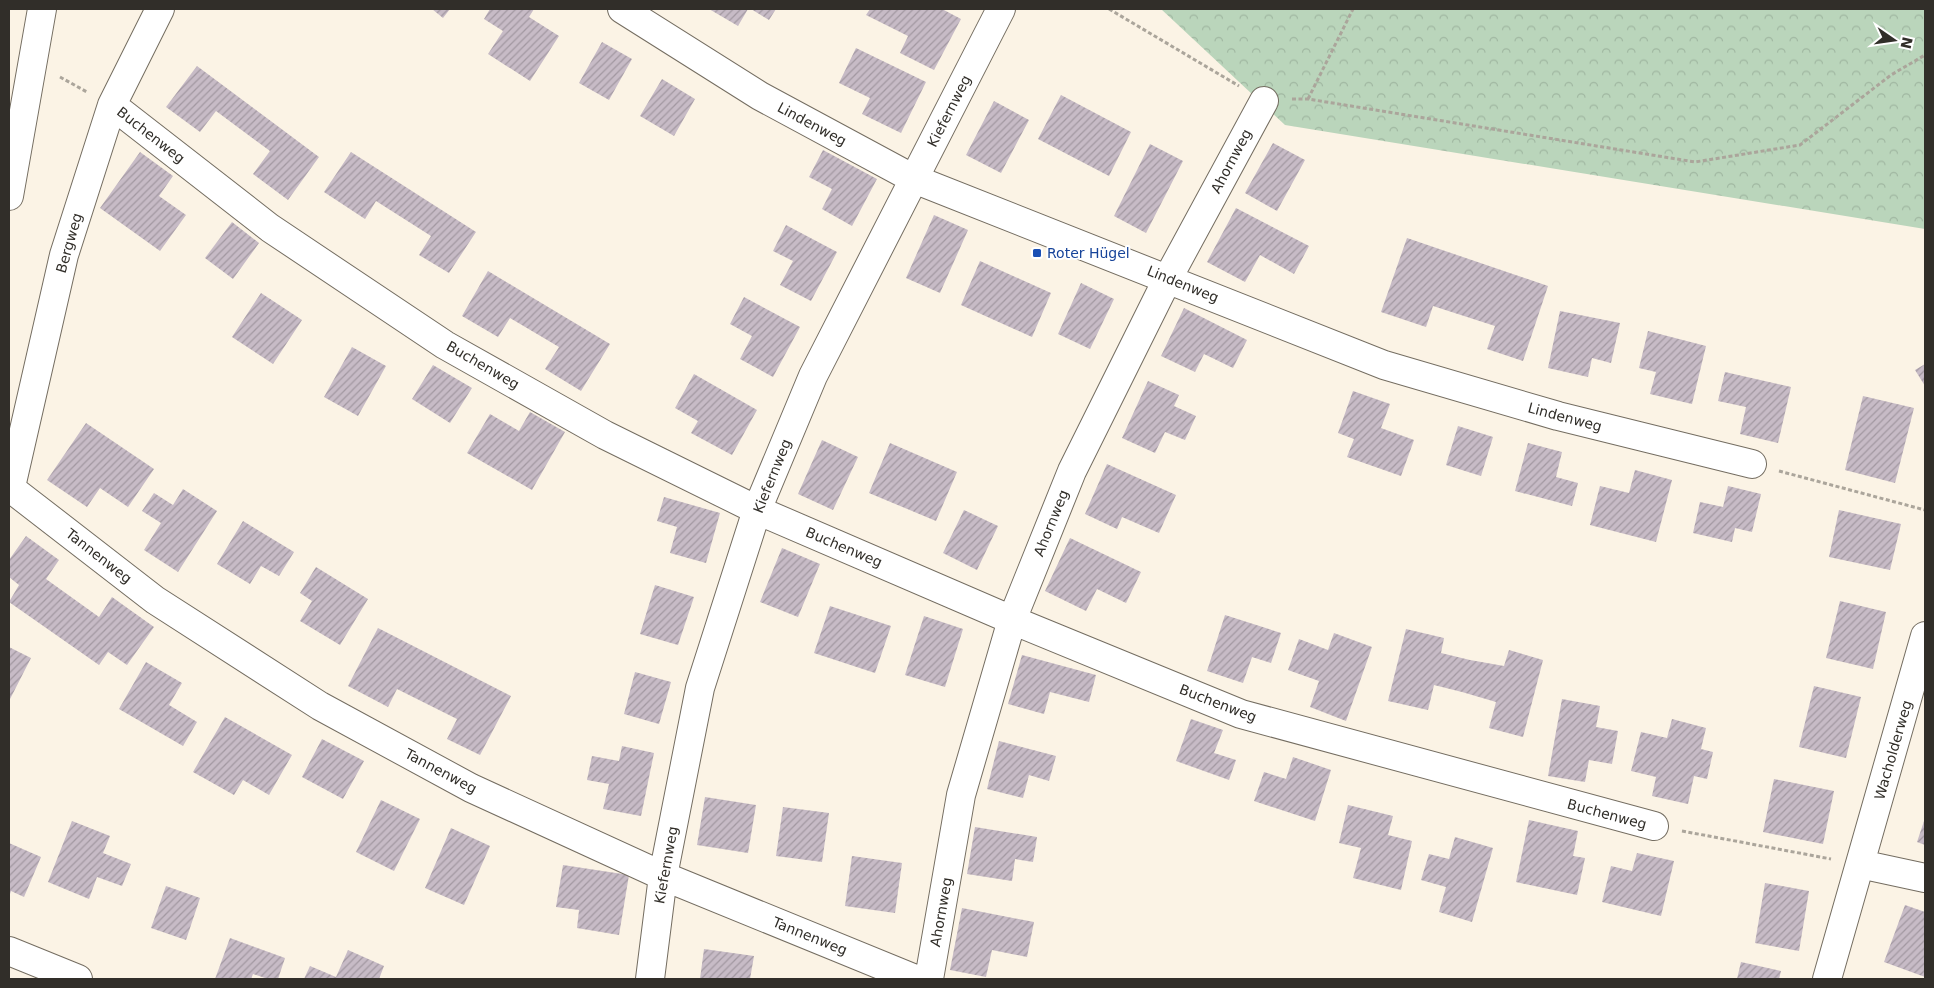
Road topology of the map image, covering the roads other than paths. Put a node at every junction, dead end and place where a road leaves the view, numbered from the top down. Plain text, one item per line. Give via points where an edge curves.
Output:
1 (42, 9) edge
2 (160, 9) edge
3 (622, 9) edge
4 (1001, 9) edge
5 (1264, 100) road end
6 (112, 105) junction
7 (12, 156) edge
8 (914, 179) junction
9 (9, 196) edge
10 (1168, 278) junction
11 (1752, 464) road end
12 (10, 487) edge
13 (757, 510) junction
14 (1012, 620) junction
15 (1925, 636) edge
16 (1654, 826) road end
17 (1860, 864) junction
18 (663, 876) junction
19 (1925, 878) edge
20 (9, 951) edge
21 (78, 979) edge
22 (650, 979) edge
23 (915, 979) edge
24 (929, 979) edge
25 (1827, 979) edge

1 - 7 street
2 - 6 street, Bergweg
3 - 8 street, Lindenweg via 760,96
4 - 8 street, Kiefernweg
5 - 10 street, Ahornweg
6 - 12 street, Bergweg via 64,255
6 - 13 street, Buchenweg via 270,228 445,344 605,435
7 - 9 street
8 - 10 street, Lindenweg
8 - 13 street, Kiefernweg via 813,376
10 - 11 street, Lindenweg via 1384,365 1558,416
10 - 14 street, Ahornweg via 1072,471
12 - 18 street, Tannenweg via 155,600 320,706 471,788
13 - 14 street, Buchenweg
13 - 18 street, Kiefernweg via 700,688
14 - 16 street, Buchenweg via 1241,714
14 - 24 street, Ahornweg via 961,795
15 - 17 street, Wacholderweg
17 - 19 street
17 - 25 street, Wacholderweg
18 - 22 street, Kiefernweg
18 - 23 street, Tannenweg
20 - 21 street

